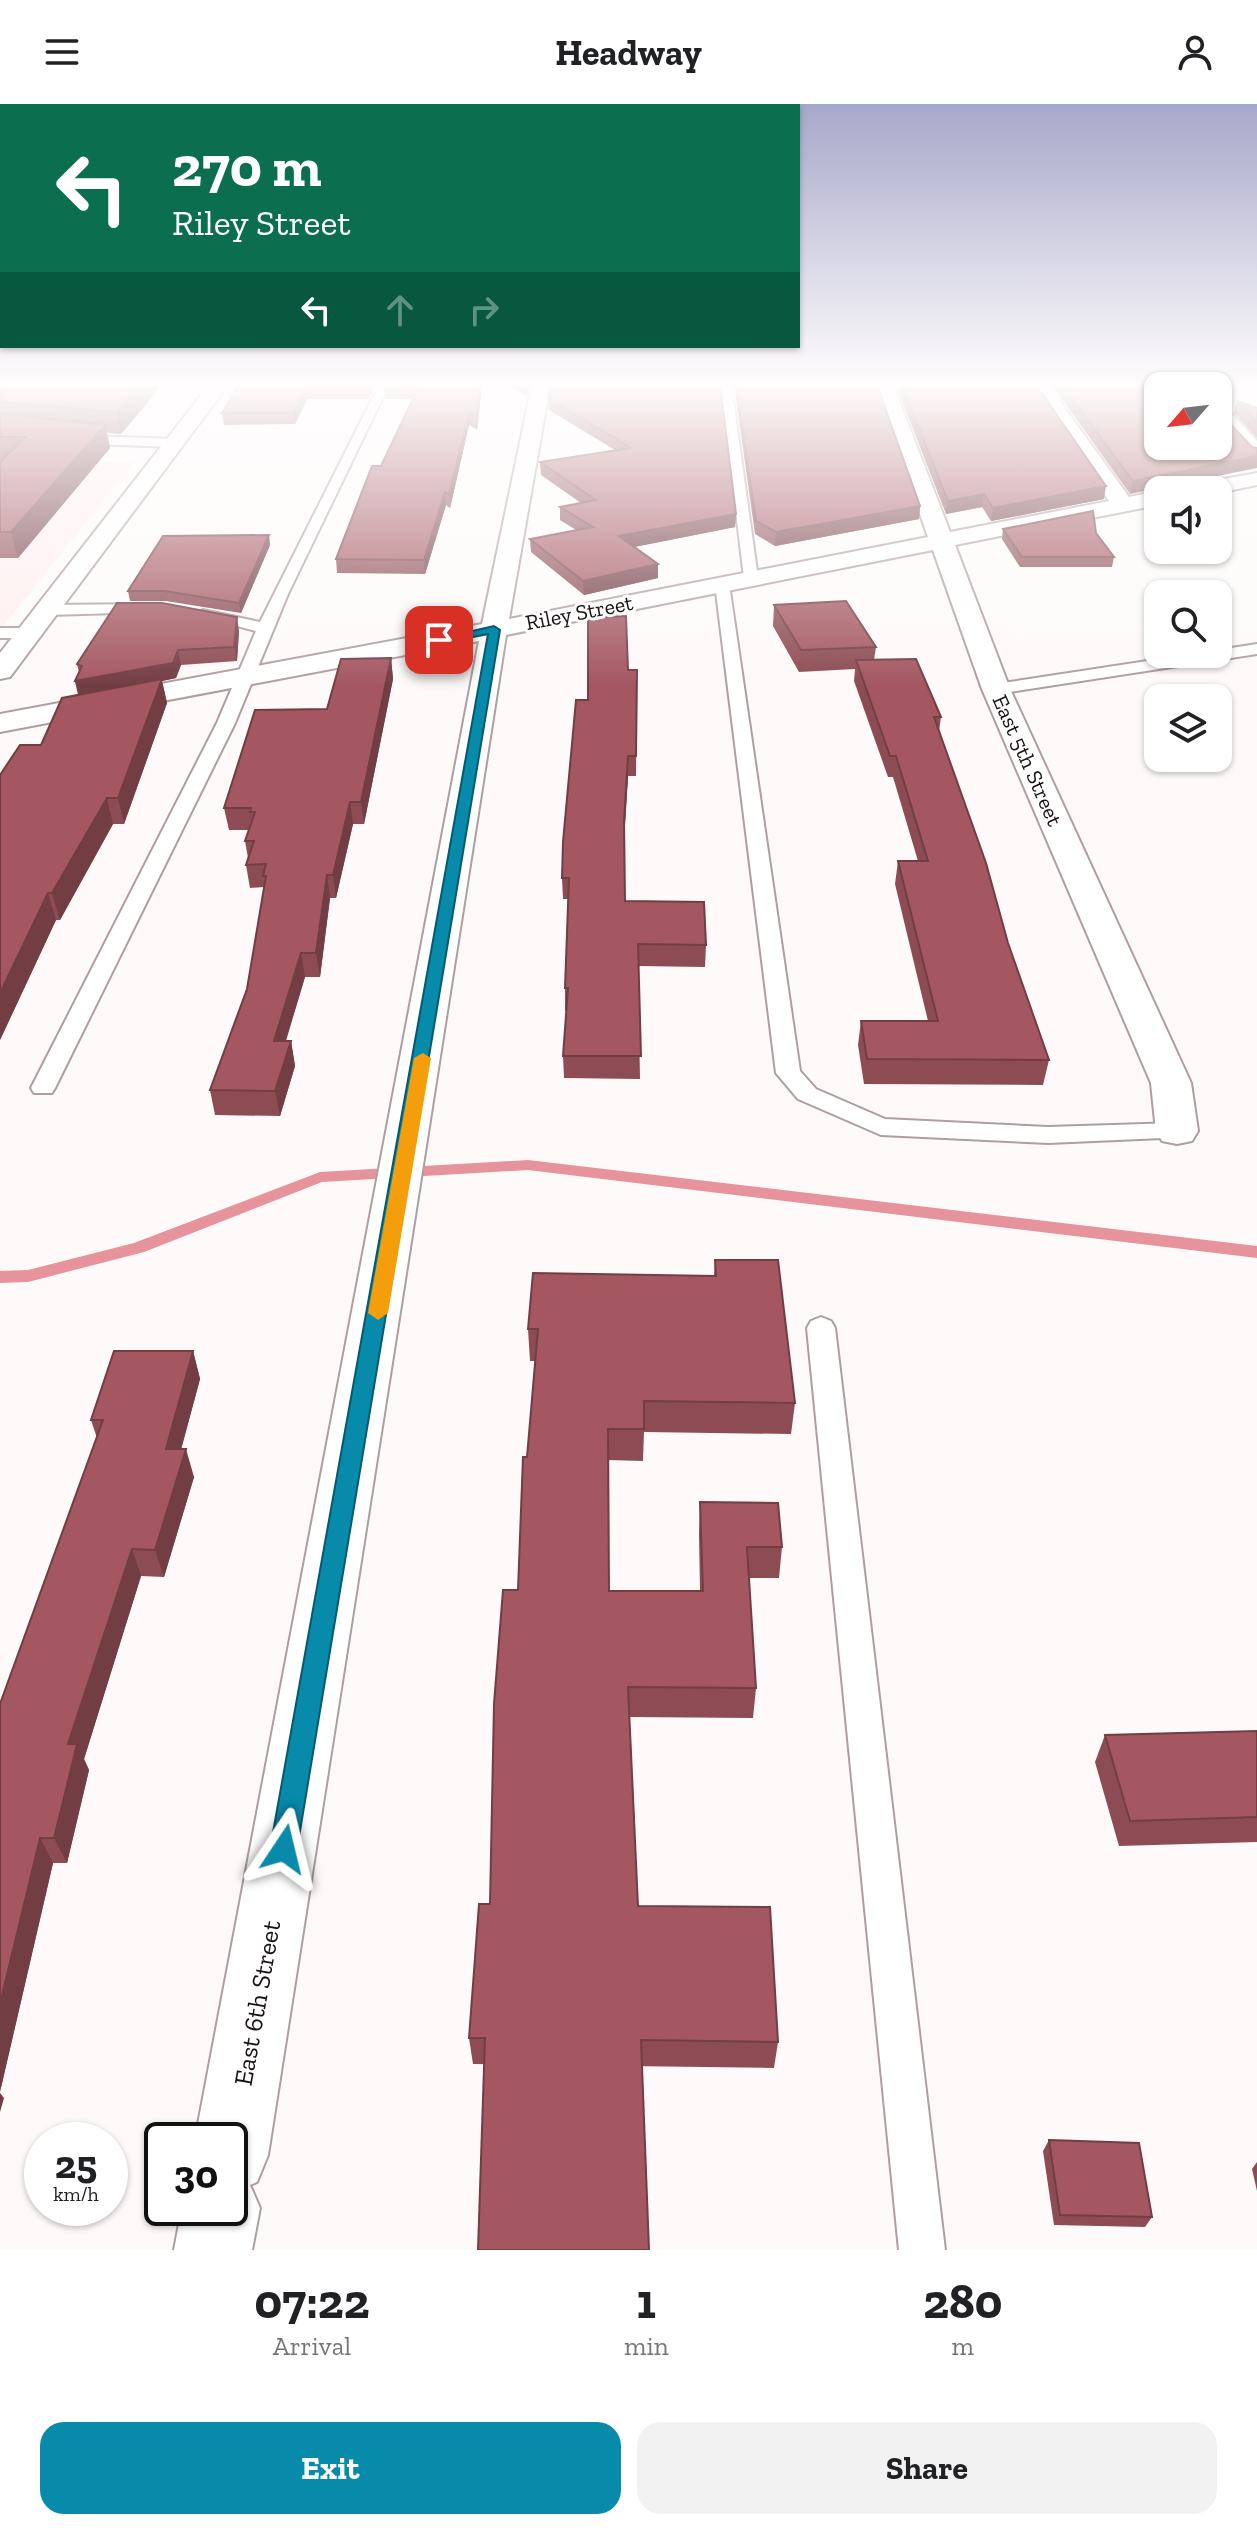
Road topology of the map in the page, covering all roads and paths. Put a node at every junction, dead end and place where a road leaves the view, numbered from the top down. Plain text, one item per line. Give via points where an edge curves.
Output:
1 (144, 485) edge
2 (332, 485) edge
3 (522, 485) edge
4 (739, 485) edge
5 (922, 485) edge
6 (1109, 485) edge
7 (1144, 501) edge
8 (1123, 505) junction
9 (943, 541) junction
10 (751, 578) junction
11 (722, 584) junction
12 (48, 610) junction
13 (266, 628) junction
14 (494, 630) junction
15 (0, 633) edge
16 (29, 633) junction
17 (1257, 649) edge
18 (0, 671) edge
19 (243, 677) junction
20 (996, 689) junction
21 (0, 723) edge
22 (43, 1088) dead end
23 (1177, 1131) joint
24 (821, 1328) dead end
25 (236, 2122) edge
26 (218, 2226) edge
27 (213, 2250) edge
28 (922, 2250) edge

1 - 12 street
2 - 13 lane
3 - 14 street, East 6th Street
4 - 10 lane
5 - 9 street, East 5th Street
6 - 8 street
7 - 8 street, Riley Street
8 - 9 street, Riley Street
9 - 10 street, Riley Street
9 - 20 street, East 5th Street
10 - 11 street, Riley Street
11 - 14 street, Riley Street
11 - 23 lane via 788,1073 807,1094 881,1127 1048,1135
12 - 13 lane via 173,610
12 - 16 street
13 - 19 lane
14 - 19 street, Riley Street
14 - 25 street, East 6th Street
15 - 16 lane
16 - 18 street
17 - 20 lane
19 - 21 street, Riley Street
19 - 22 lane via 226,723
20 - 23 street, East 5th Street via 1171,1083
24 - 28 lane
26 - 27 street

